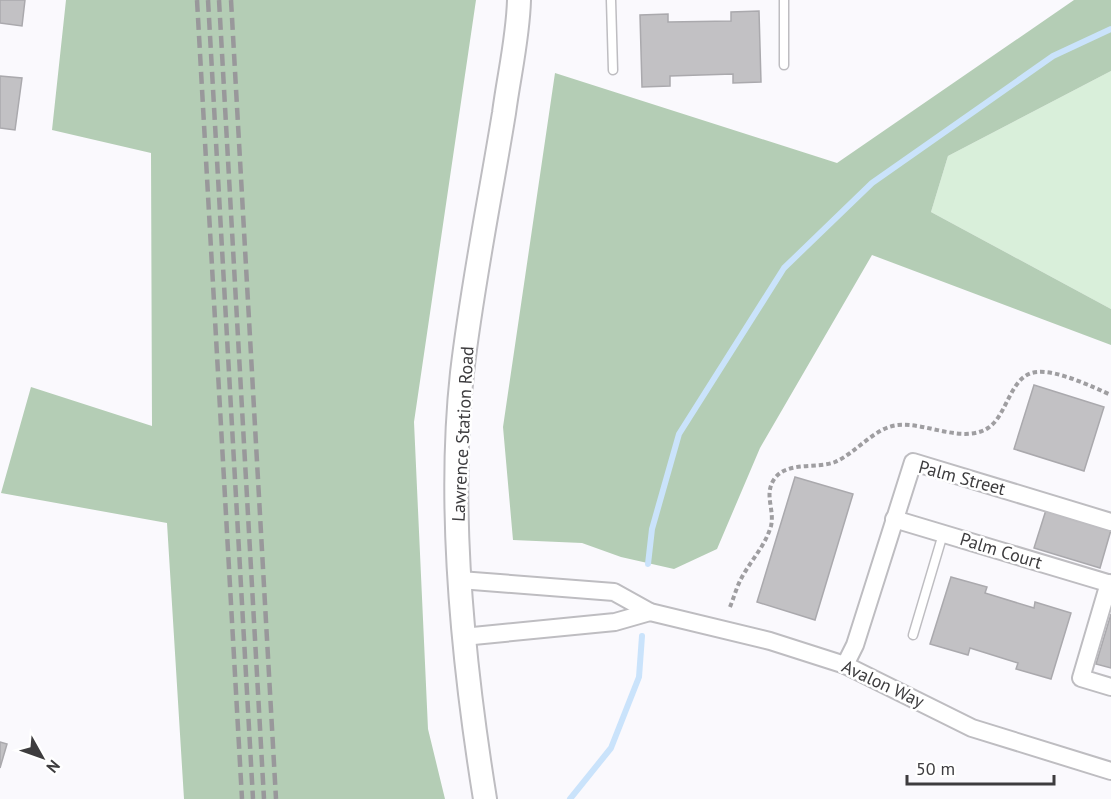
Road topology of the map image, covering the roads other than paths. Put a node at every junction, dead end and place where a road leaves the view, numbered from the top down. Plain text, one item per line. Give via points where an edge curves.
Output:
1 (519, 0) edge
2 (611, 0) edge
3 (784, 0) edge
4 (784, 65) dead end
5 (613, 70) dead end
6 (894, 519) junction
7 (1111, 522) edge
8 (943, 534) junction
9 (460, 580) junction
10 (1110, 584) edge
11 (650, 612) junction
12 (913, 635) dead end
13 (463, 636) junction
14 (845, 665) junction
15 (1111, 687) edge
16 (1111, 771) edge
17 (485, 799) edge

1 - 9 main road, Lawrence Station Road via 462,374 458,462
2 - 5 lane
3 - 4 lane
6 - 7 street, Palm Street via 913,462
6 - 8 street, Palm Court
6 - 14 street, Palm Street via 855,645
8 - 10 street, Palm Court
8 - 12 lane
9 - 11 street, Avalon Way via 614,592
9 - 13 main road, Lawrence Station Road
10 - 15 street, Palm Court via 1081,678
11 - 13 street, Avalon Way via 615,622
11 - 14 street, Avalon Way via 770,641
13 - 17 main road, Lawrence Station Road
14 - 16 street, Avalon Way via 972,728

